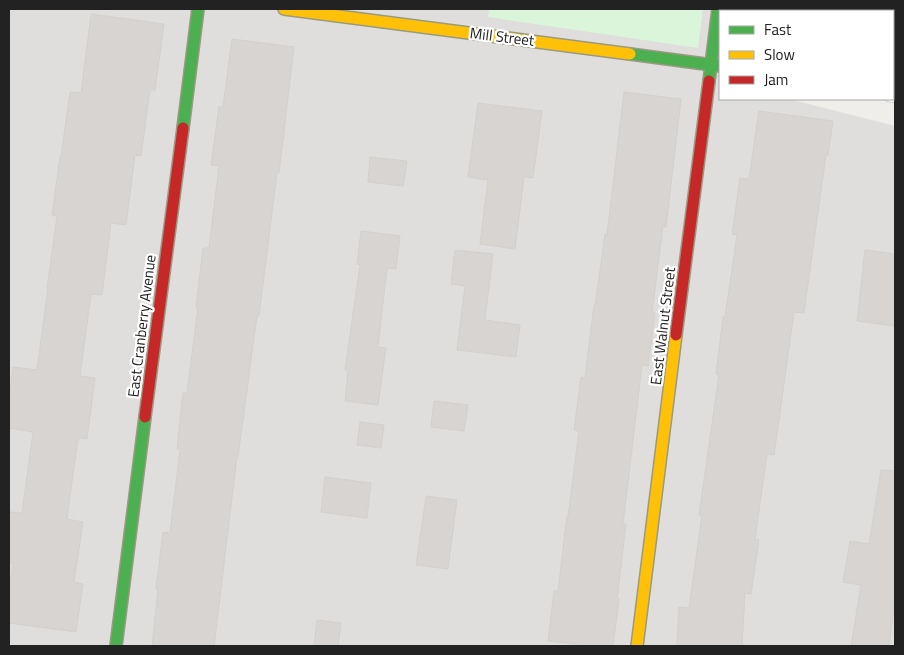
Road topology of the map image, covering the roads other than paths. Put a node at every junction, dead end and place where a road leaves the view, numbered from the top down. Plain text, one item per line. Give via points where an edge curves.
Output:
1 (198, 9) edge
2 (284, 9) edge
3 (718, 9) edge
4 (716, 65) edge
5 (116, 646) edge
6 (637, 646) edge

1 - 5 street, East Cranberry Avenue
2 - 4 street, Mill Street
3 - 4 street, East Walnut Street
4 - 6 street, East Walnut Street

